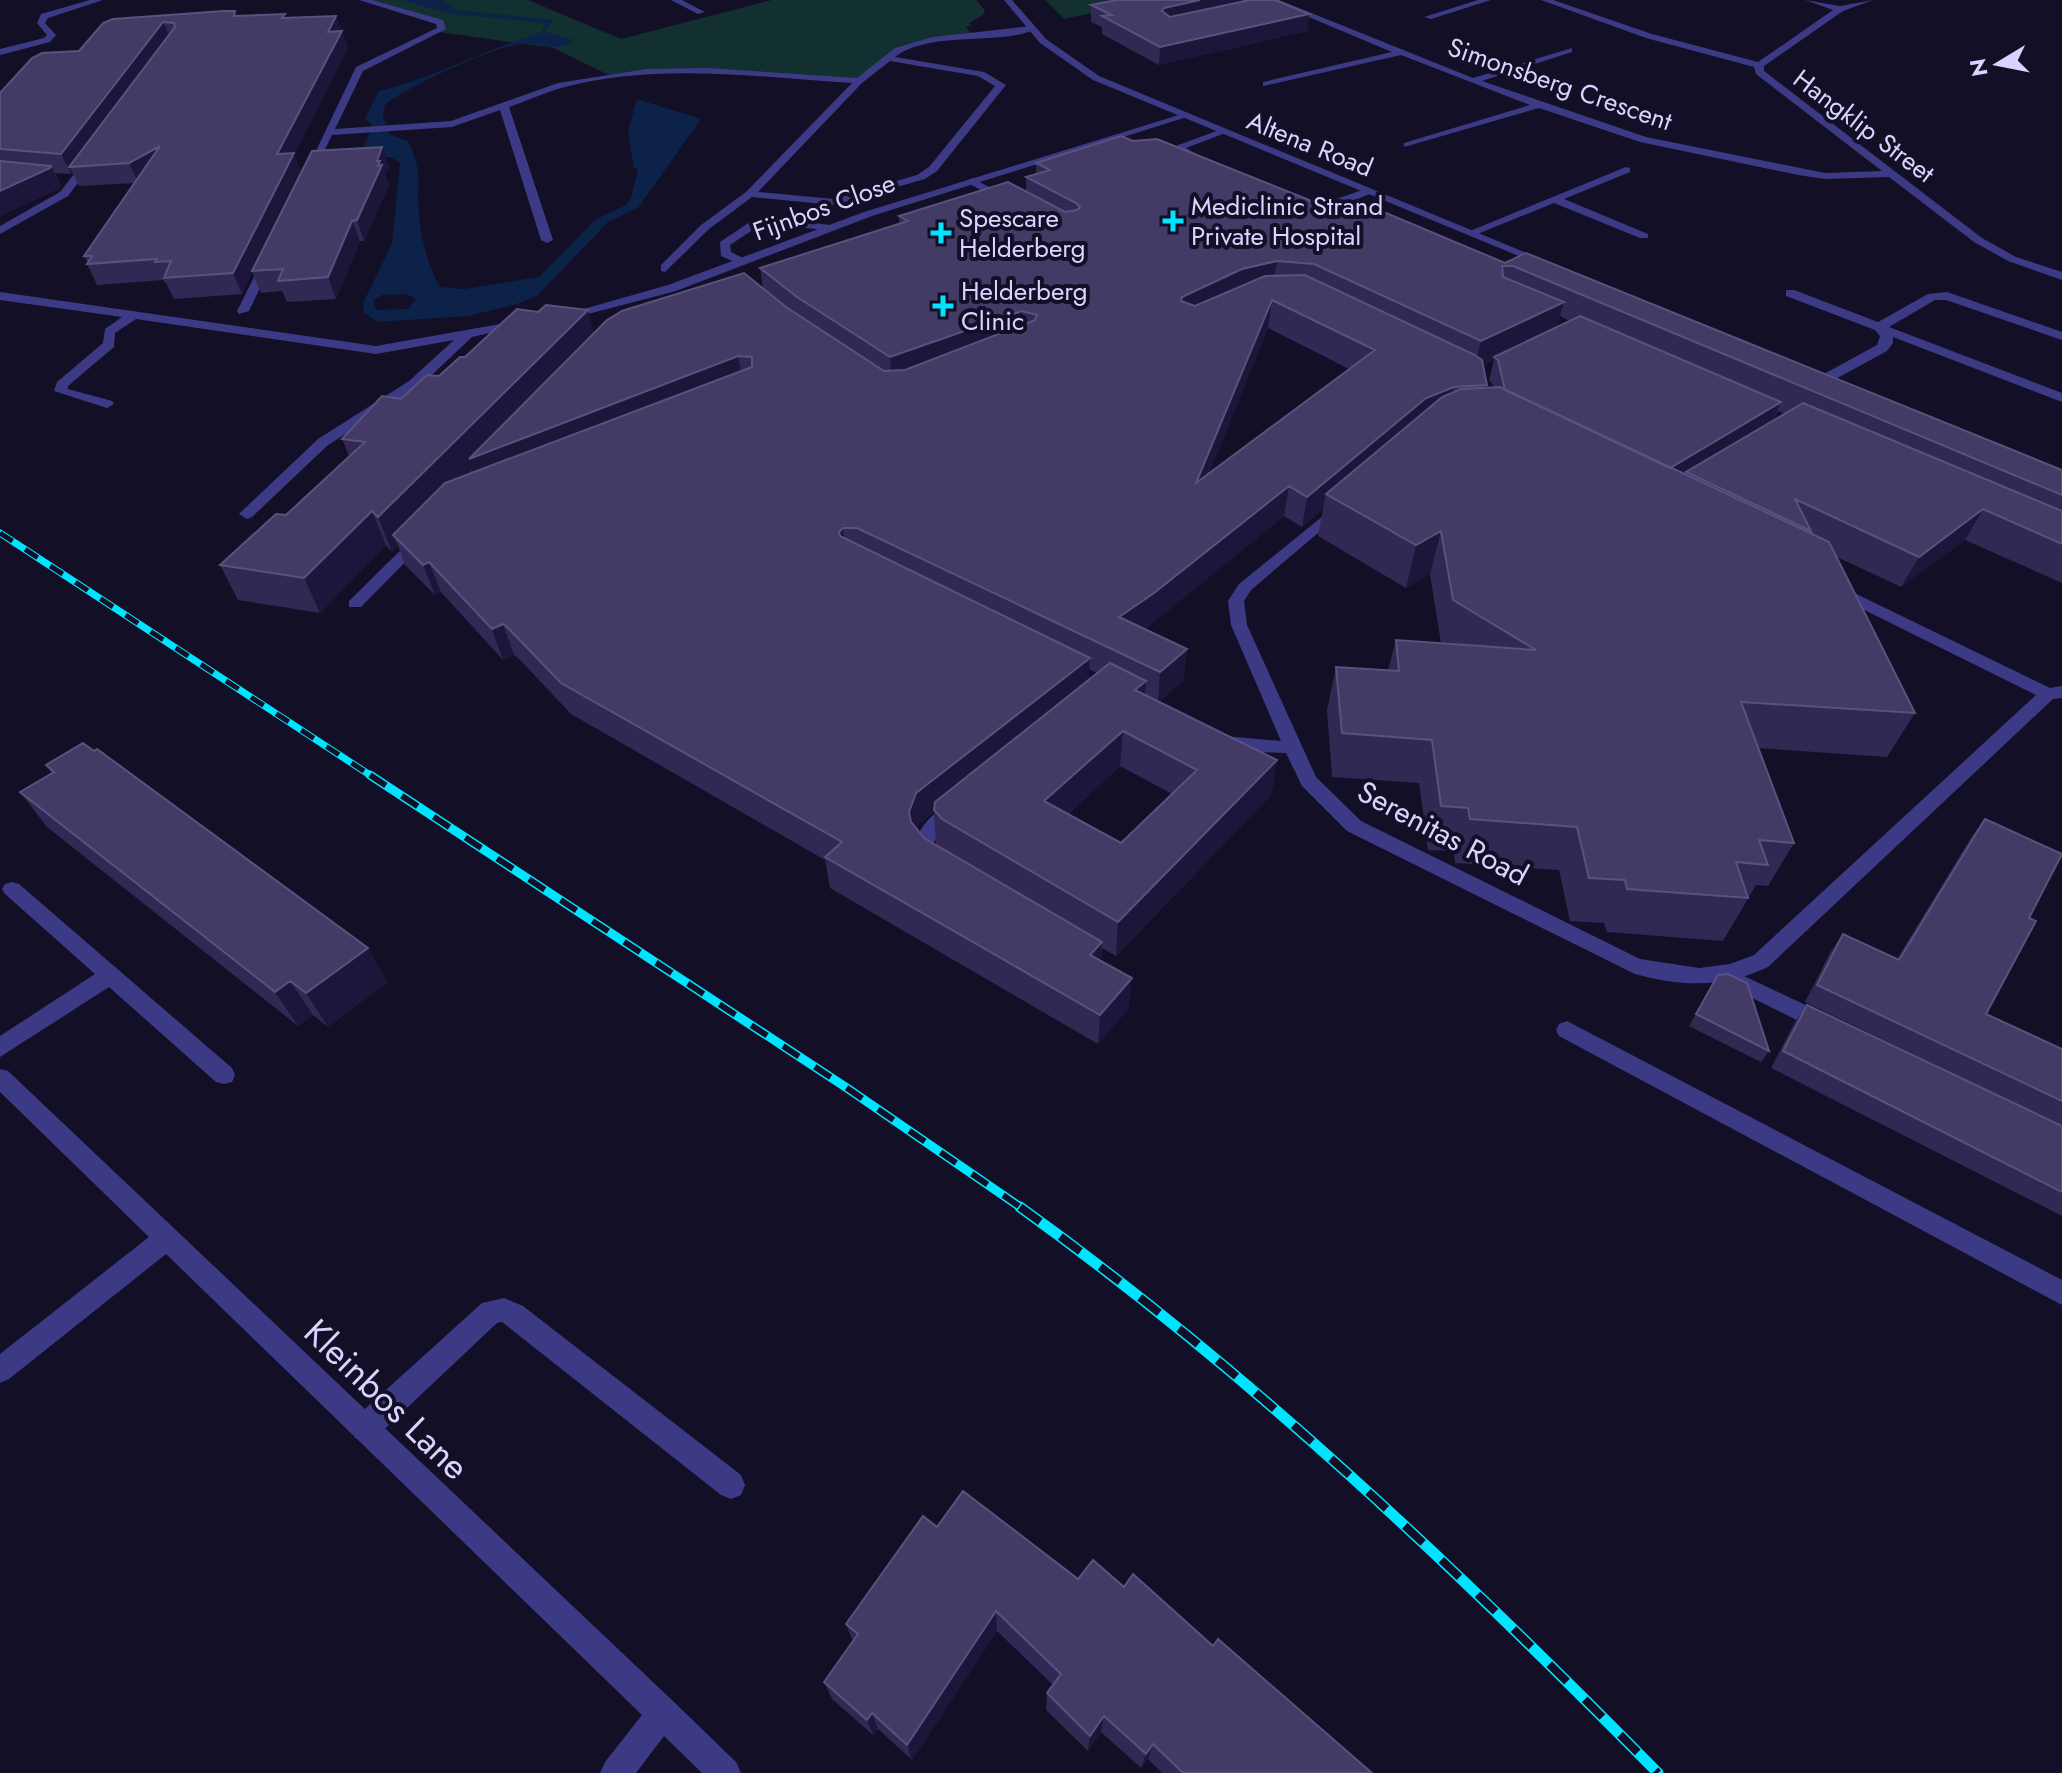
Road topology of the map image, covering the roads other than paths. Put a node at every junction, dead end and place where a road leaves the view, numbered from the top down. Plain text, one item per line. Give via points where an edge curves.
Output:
1 (99, 0) edge
2 (363, 0) edge
3 (675, 0) edge
4 (1008, 0) edge
5 (1487, 0) edge
6 (1545, 0) edge
7 (1809, 0) edge
8 (1869, 0) edge
9 (1277, 2) edge
10 (1263, 8) edge
11 (1840, 9) junction
12 (701, 12) dead end
13 (1428, 17) dead end
14 (1032, 29) junction
15 (1569, 50) dead end
16 (0, 52) edge
17 (1402, 52) junction
18 (887, 58) junction
19 (1759, 65) junction
20 (859, 81) junction
21 (1473, 81) junction
22 (1266, 84) dead end
23 (1539, 105) junction
24 (504, 107) junction
25 (1185, 116) junction
26 (328, 132) junction
27 (1223, 132) junction
28 (103, 143) edge
29 (1408, 145) dead end
30 (1208, 165) edge
31 (1626, 170) dead end
32 (1891, 174) junction
33 (55, 179) edge
34 (75, 180) junction
35 (972, 181) junction
36 (302, 187) edge
37 (1368, 191) junction
38 (750, 194) junction
39 (1556, 200) junction
40 (1286, 202) edge
41 (1028, 211) edge
42 (830, 228) junction
43 (0, 231) edge
44 (1471, 233) junction
45 (1644, 236) dead end
46 (547, 240) dead end
47 (269, 256) edge
48 (743, 262) junction
49 (665, 268) dead end
50 (1556, 268) edge
51 (2062, 276) edge
52 (1790, 293) dead end
53 (0, 296) edge
54 (243, 311) dead end
55 (134, 315) junction
56 (553, 318) edge
57 (538, 321) edge
58 (1879, 327) junction
59 (472, 334) junction
60 (2062, 336) edge
61 (1813, 372) edge
62 (1827, 378) junction
63 (1842, 384) edge
64 (2060, 394) edge
65 (107, 404) dead end
66 (1356, 494) edge
67 (247, 514) dead end
68 (428, 530) edge
69 (1825, 584) edge
70 (355, 604) dead end
71 (2055, 693) edge
72 (1211, 738) edge
73 (1294, 747) junction
74 (975, 793) edge
75 (948, 869) edge
76 (12, 889) dead end
77 (111, 975) junction
78 (1725, 975) junction
79 (1567, 1030) dead end
80 (1851, 1037) edge
81 (0, 1048) edge
82 (224, 1075) dead end
83 (0, 1078) edge
84 (166, 1239) junction
85 (2062, 1293) edge
86 (0, 1370) edge
87 (365, 1428) junction
88 (731, 1485) dead end
89 (663, 1713) junction
90 (616, 1773) edge
91 (725, 1773) edge

1 - 16 street via 44,16 41,23 52,35 47,40
2 - 26 street via 440,22 442,29 363,65
3 - 12 street
4 - 14 street, Altena Road
5 - 13 street
6 - 19 street via 1649,36
7 - 11 street
8 - 11 street, Hangklip Street
9 - 10 street
9 - 17 street, Simonsberg Crescent
11 - 19 street, Hangklip Street
14 - 18 street via 933,40
14 - 25 street, Altena Road via 1082,70
15 - 21 street
17 - 21 street, Simonsberg Crescent
17 - 22 street
18 - 20 street
18 - 38 street via 981,74 1001,85 921,177 834,202
19 - 32 street, Hangklip Street via 1759,72 1781,91
20 - 24 street via 667,70 561,85
20 - 38 street
21 - 23 street, Simonsberg Crescent
23 - 29 street
23 - 32 street, Simonsberg Crescent via 1644,140 1798,172
24 - 26 street via 452,124
24 - 46 street
25 - 27 street, Altena Road
25 - 35 street, Fijnbos Close
26 - 36 street
27 - 30 street via 1178,147
27 - 37 street, Altena Road
28 - 34 street
31 - 39 street
32 - 51 street, Hangklip Street via 1997,251
33 - 34 street
34 - 43 street via 55,200
35 - 41 street
35 - 42 street, Fijnbos Close
37 - 40 street via 1314,210
37 - 44 street, Altena Road
38 - 49 street via 705,227
39 - 44 street
39 - 45 street
42 - 48 street, Fijnbos Close
42 - 48 street via 757,222 724,244 725,254
44 - 50 street, Altena Road
47 - 54 street
48 - 56 street, Fijnbos Close via 730,273
52 - 58 street
53 - 55 street
55 - 59 street via 376,350
55 - 65 street via 109,332 109,344 62,385 68,395
57 - 59 street
58 - 60 street via 1932,297 1947,296
58 - 62 street via 1886,335 1882,348
58 - 64 street
59 - 67 street via 414,384 323,442
61 - 62 street
62 - 63 street
66 - 73 street, Serenitas Road via 1245,587 1236,601 1239,625
68 - 70 street
69 - 71 street, Serenitas Road
71 - 78 street, Serenitas Road via 1773,951 1746,969
72 - 73 street
73 - 78 street, Serenitas Road via 1309,781 1354,826 1635,966 1686,977
74 - 75 street via 923,839 927,855
76 - 77 street
77 - 81 street
77 - 82 street
78 - 80 street
79 - 85 street
83 - 84 street, Kleinbos Lane
84 - 86 street
84 - 87 street, Kleinbos Lane
87 - 88 street via 491,1312 504,1310
87 - 89 street, Kleinbos Lane
89 - 90 street
89 - 91 street, Kleinbos Lane

